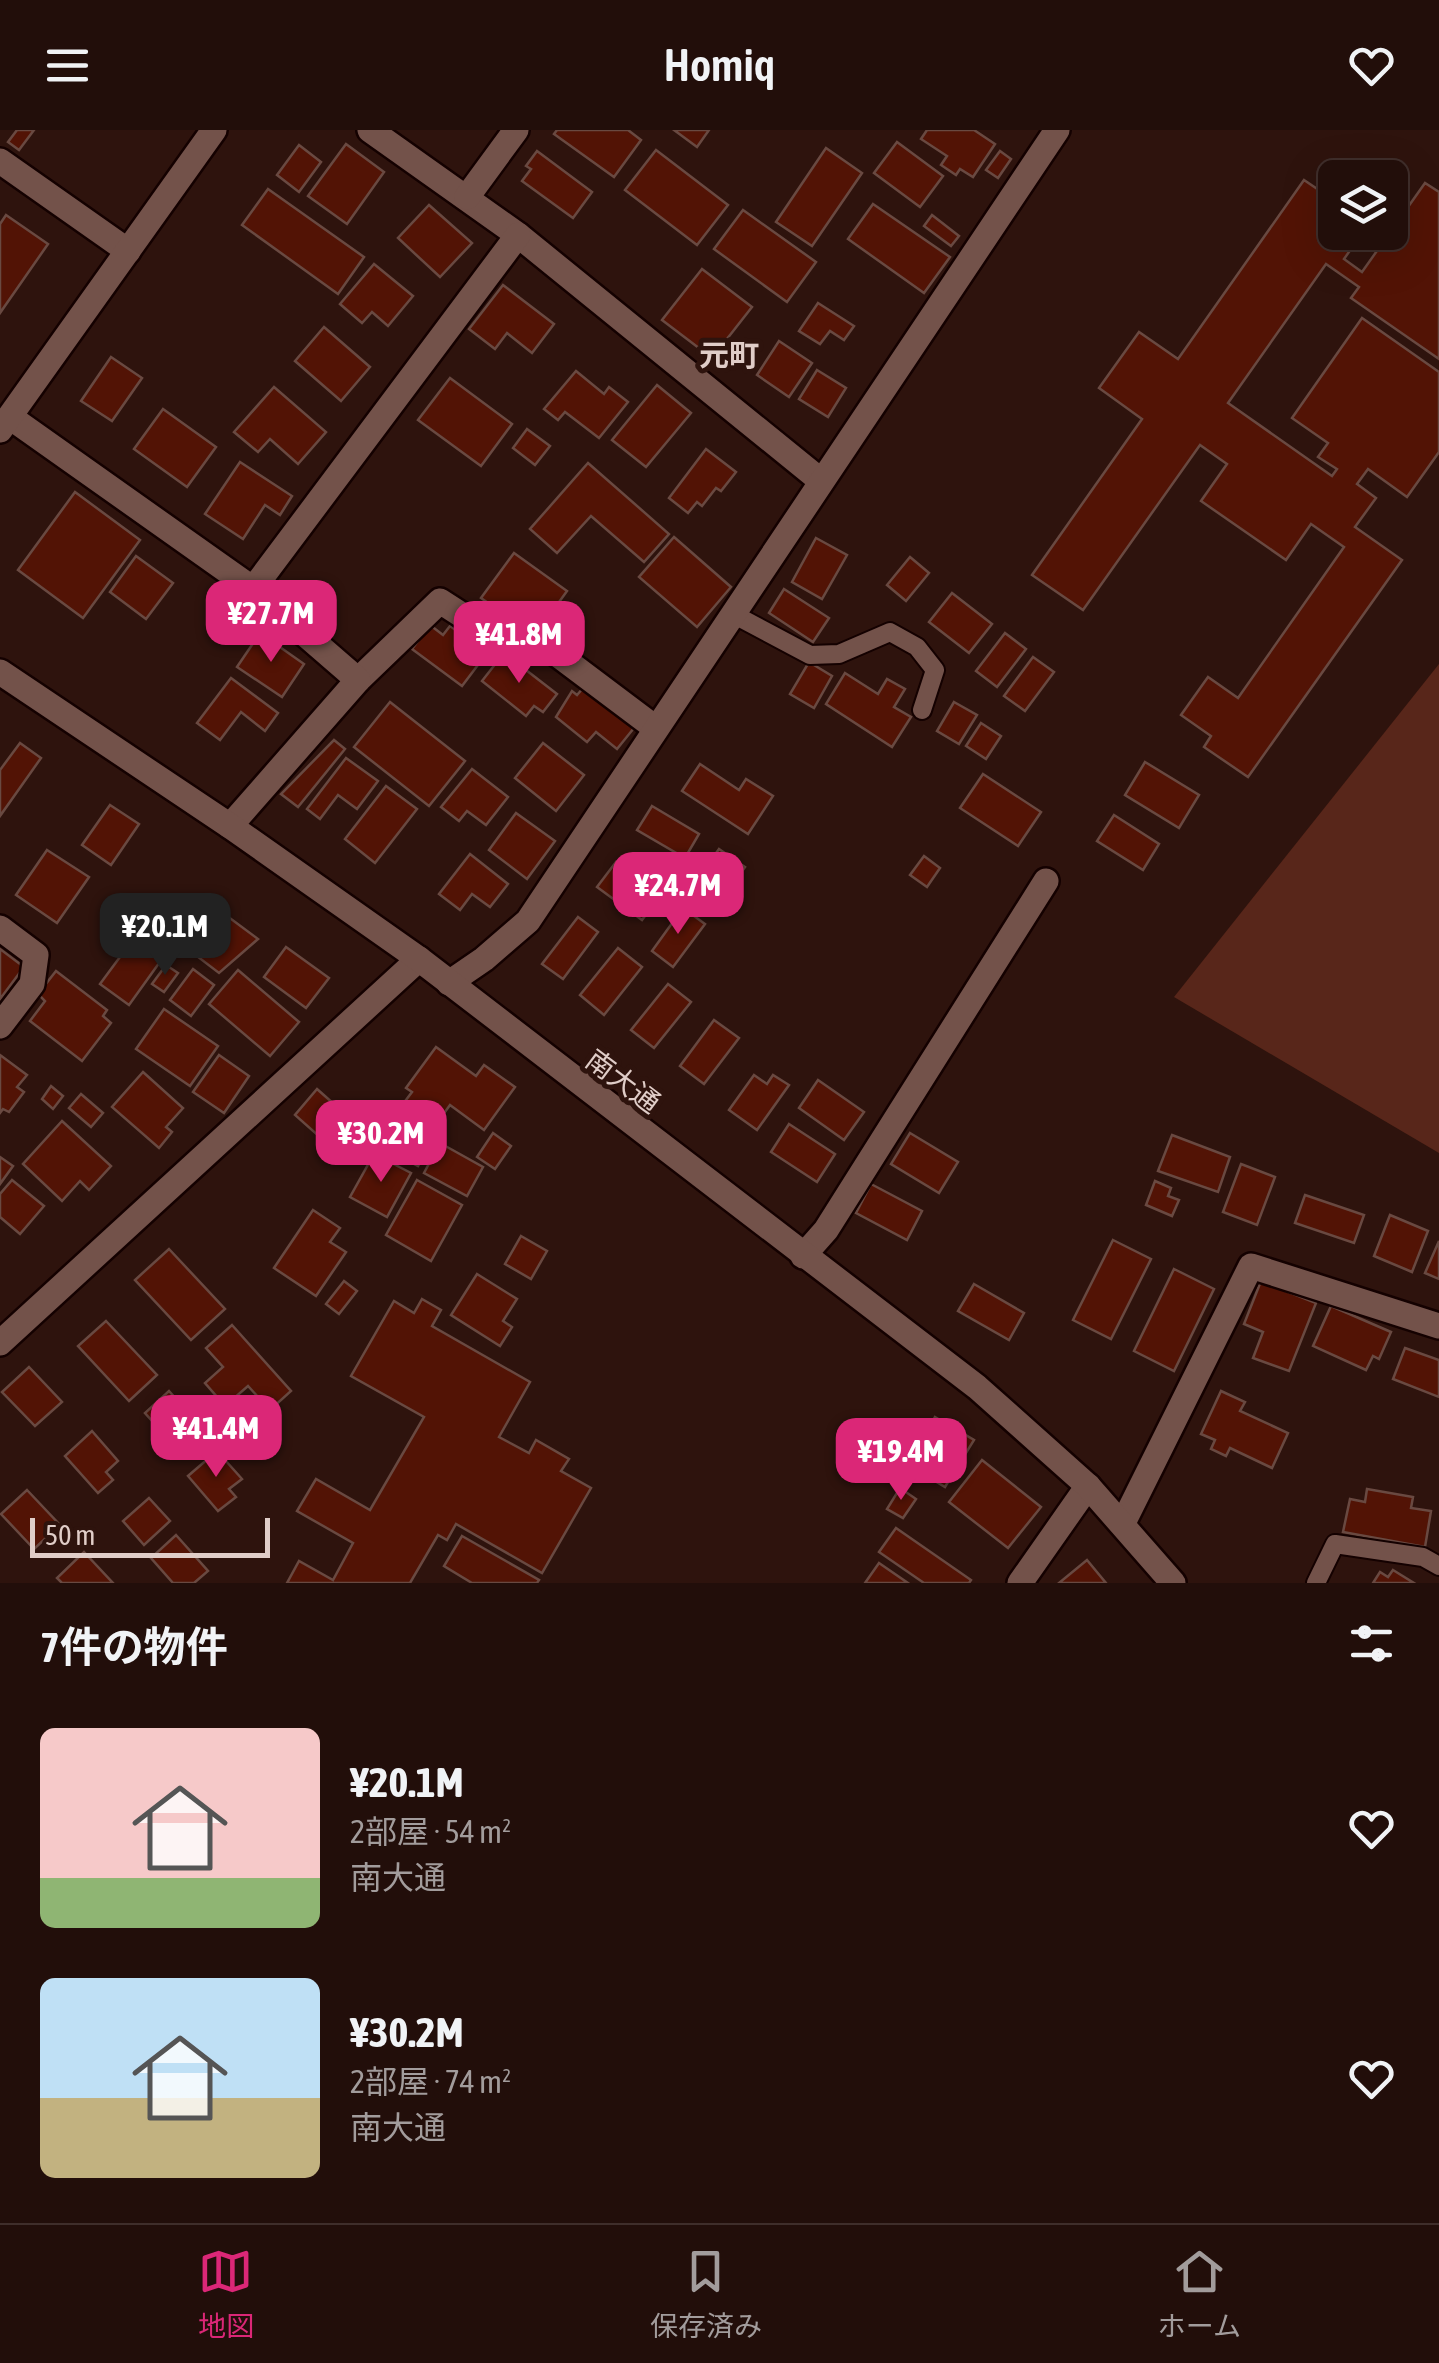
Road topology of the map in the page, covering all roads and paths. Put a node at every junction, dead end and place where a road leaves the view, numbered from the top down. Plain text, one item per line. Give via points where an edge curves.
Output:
1 (214, 130) edge
2 (370, 130) edge
3 (516, 130) edge
4 (1057, 130) edge
5 (0, 161) edge
6 (466, 196) junction
7 (518, 235) junction
8 (128, 250) junction
9 (5, 424) edge
10 (820, 480) junction
11 (253, 589) junction
12 (732, 612) junction
13 (0, 672) edge
14 (358, 680) junction
15 (922, 710) dead end
16 (654, 728) junction
17 (230, 826) junction
18 (1046, 881) dead end
19 (0, 928) edge
20 (419, 959) junction
21 (449, 983) junction
22 (0, 1026) edge
23 (802, 1256) junction
24 (1439, 1326) edge
25 (0, 1343) edge
26 (1088, 1486) junction
27 (1123, 1523) junction
28 (1439, 1566) edge
29 (1020, 1583) edge
30 (1173, 1583) edge
31 (1316, 1583) edge

1 - 8 street
2 - 6 street
3 - 6 street
4 - 10 street
5 - 8 street
6 - 7 street
7 - 10 street
7 - 11 street
8 - 9 street
9 - 11 street
10 - 12 street
11 - 14 street
12 - 15 lane via 810,655 838,654 890,632 917,647 935,670
12 - 16 street
13 - 17 street, 南大通
14 - 16 street via 440,601 513,648 549,648
14 - 17 street
16 - 21 street via 528,921
17 - 20 street, 南大通
18 - 23 street via 826,1230
19 - 22 street via 36,955 32,984
20 - 21 street, 南大通
20 - 25 street
21 - 23 street, 南大通
23 - 26 street, 南大通 via 977,1387
24 - 27 street via 1251,1266
26 - 27 street, 南大通
26 - 29 street
27 - 30 street, 南大通
28 - 31 lane via 1423,1557 1335,1544

